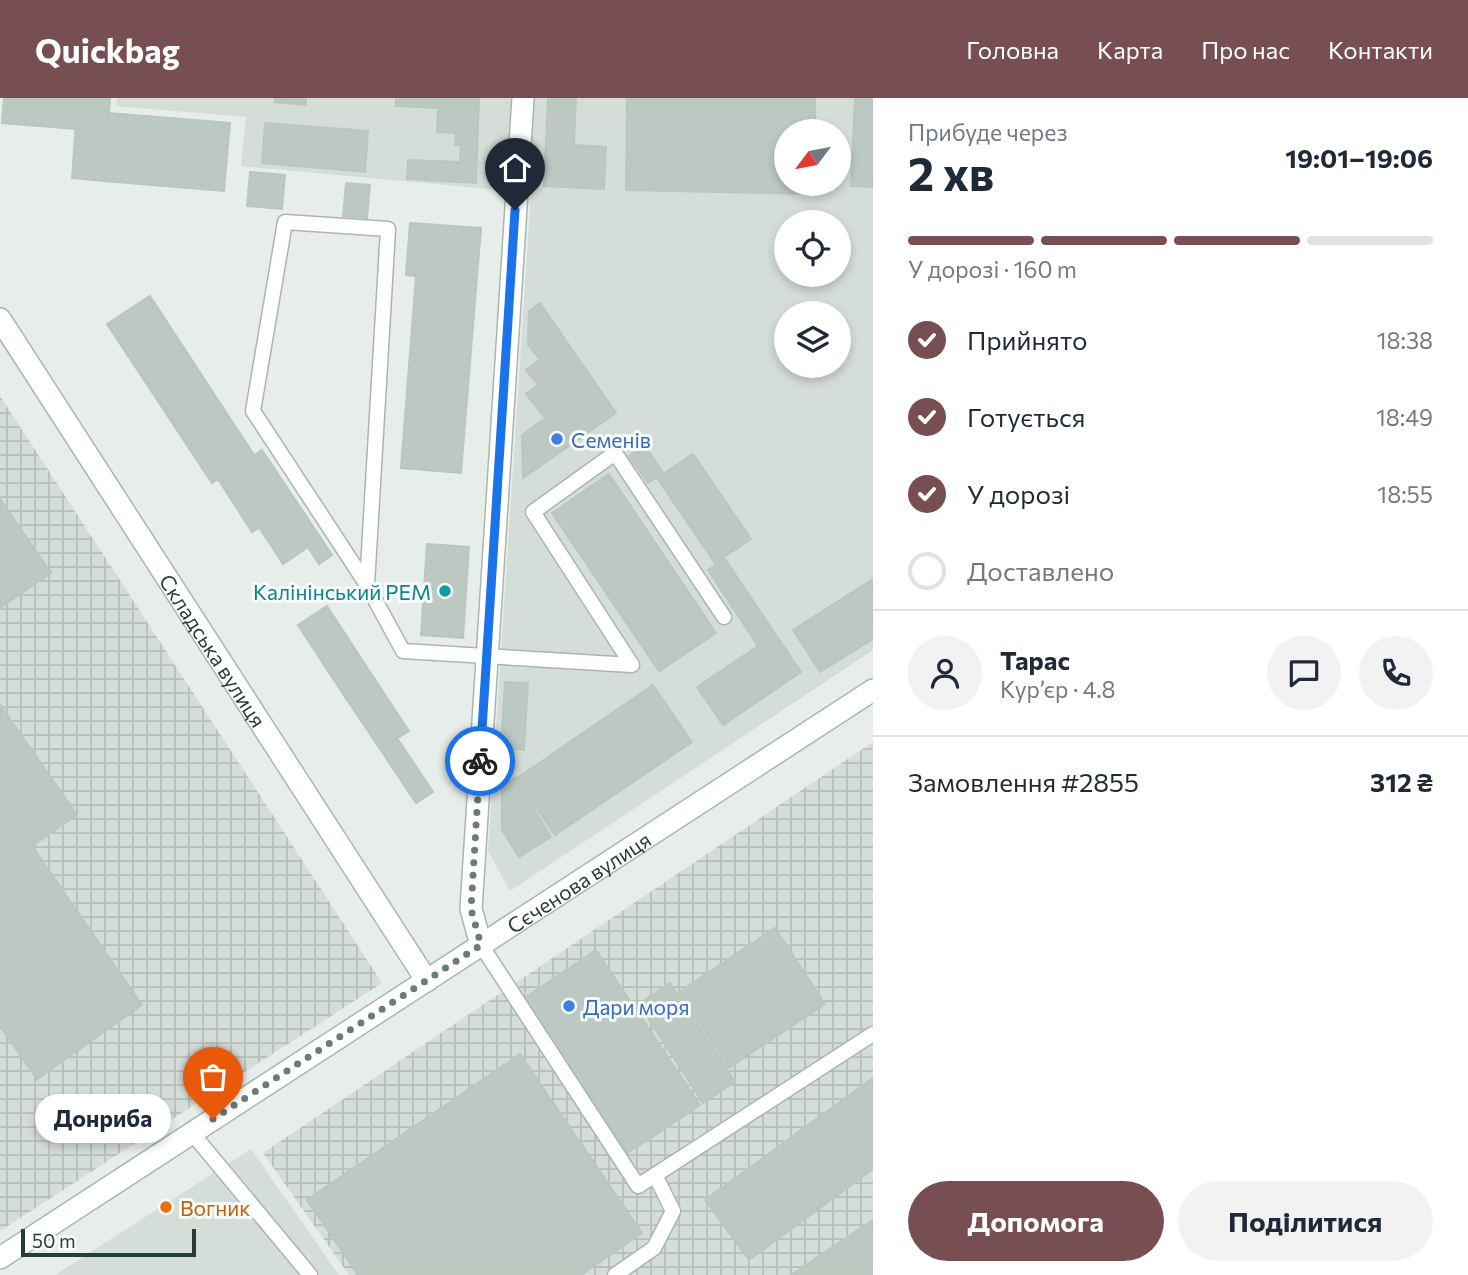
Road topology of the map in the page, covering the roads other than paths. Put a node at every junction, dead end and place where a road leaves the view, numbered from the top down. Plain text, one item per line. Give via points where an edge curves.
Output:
1 (523, 98) edge
2 (0, 319) edge
3 (367, 585) junction
4 (724, 617) dead end
5 (486, 657) junction
6 (873, 690) edge
7 (481, 945) junction
8 (427, 981) junction
9 (873, 1034) edge
10 (192, 1133) junction
11 (655, 1175) junction
12 (0, 1258) edge
13 (310, 1275) edge
14 (615, 1275) edge

1 - 5 street
2 - 8 street, Складська вулиця
3 - 3 lane via 253,411 285,222 388,229
3 - 5 lane via 403,651
4 - 5 lane via 615,453 533,512 632,665
5 - 7 street via 471,909
6 - 7 street, Сєченова вулиця
7 - 8 street, Сєченова вулиця
7 - 11 lane via 638,1186
8 - 10 street, Сєченова вулиця
9 - 11 lane
10 - 12 street, Сєченова вулиця
10 - 13 lane
11 - 14 lane via 673,1211 654,1248

